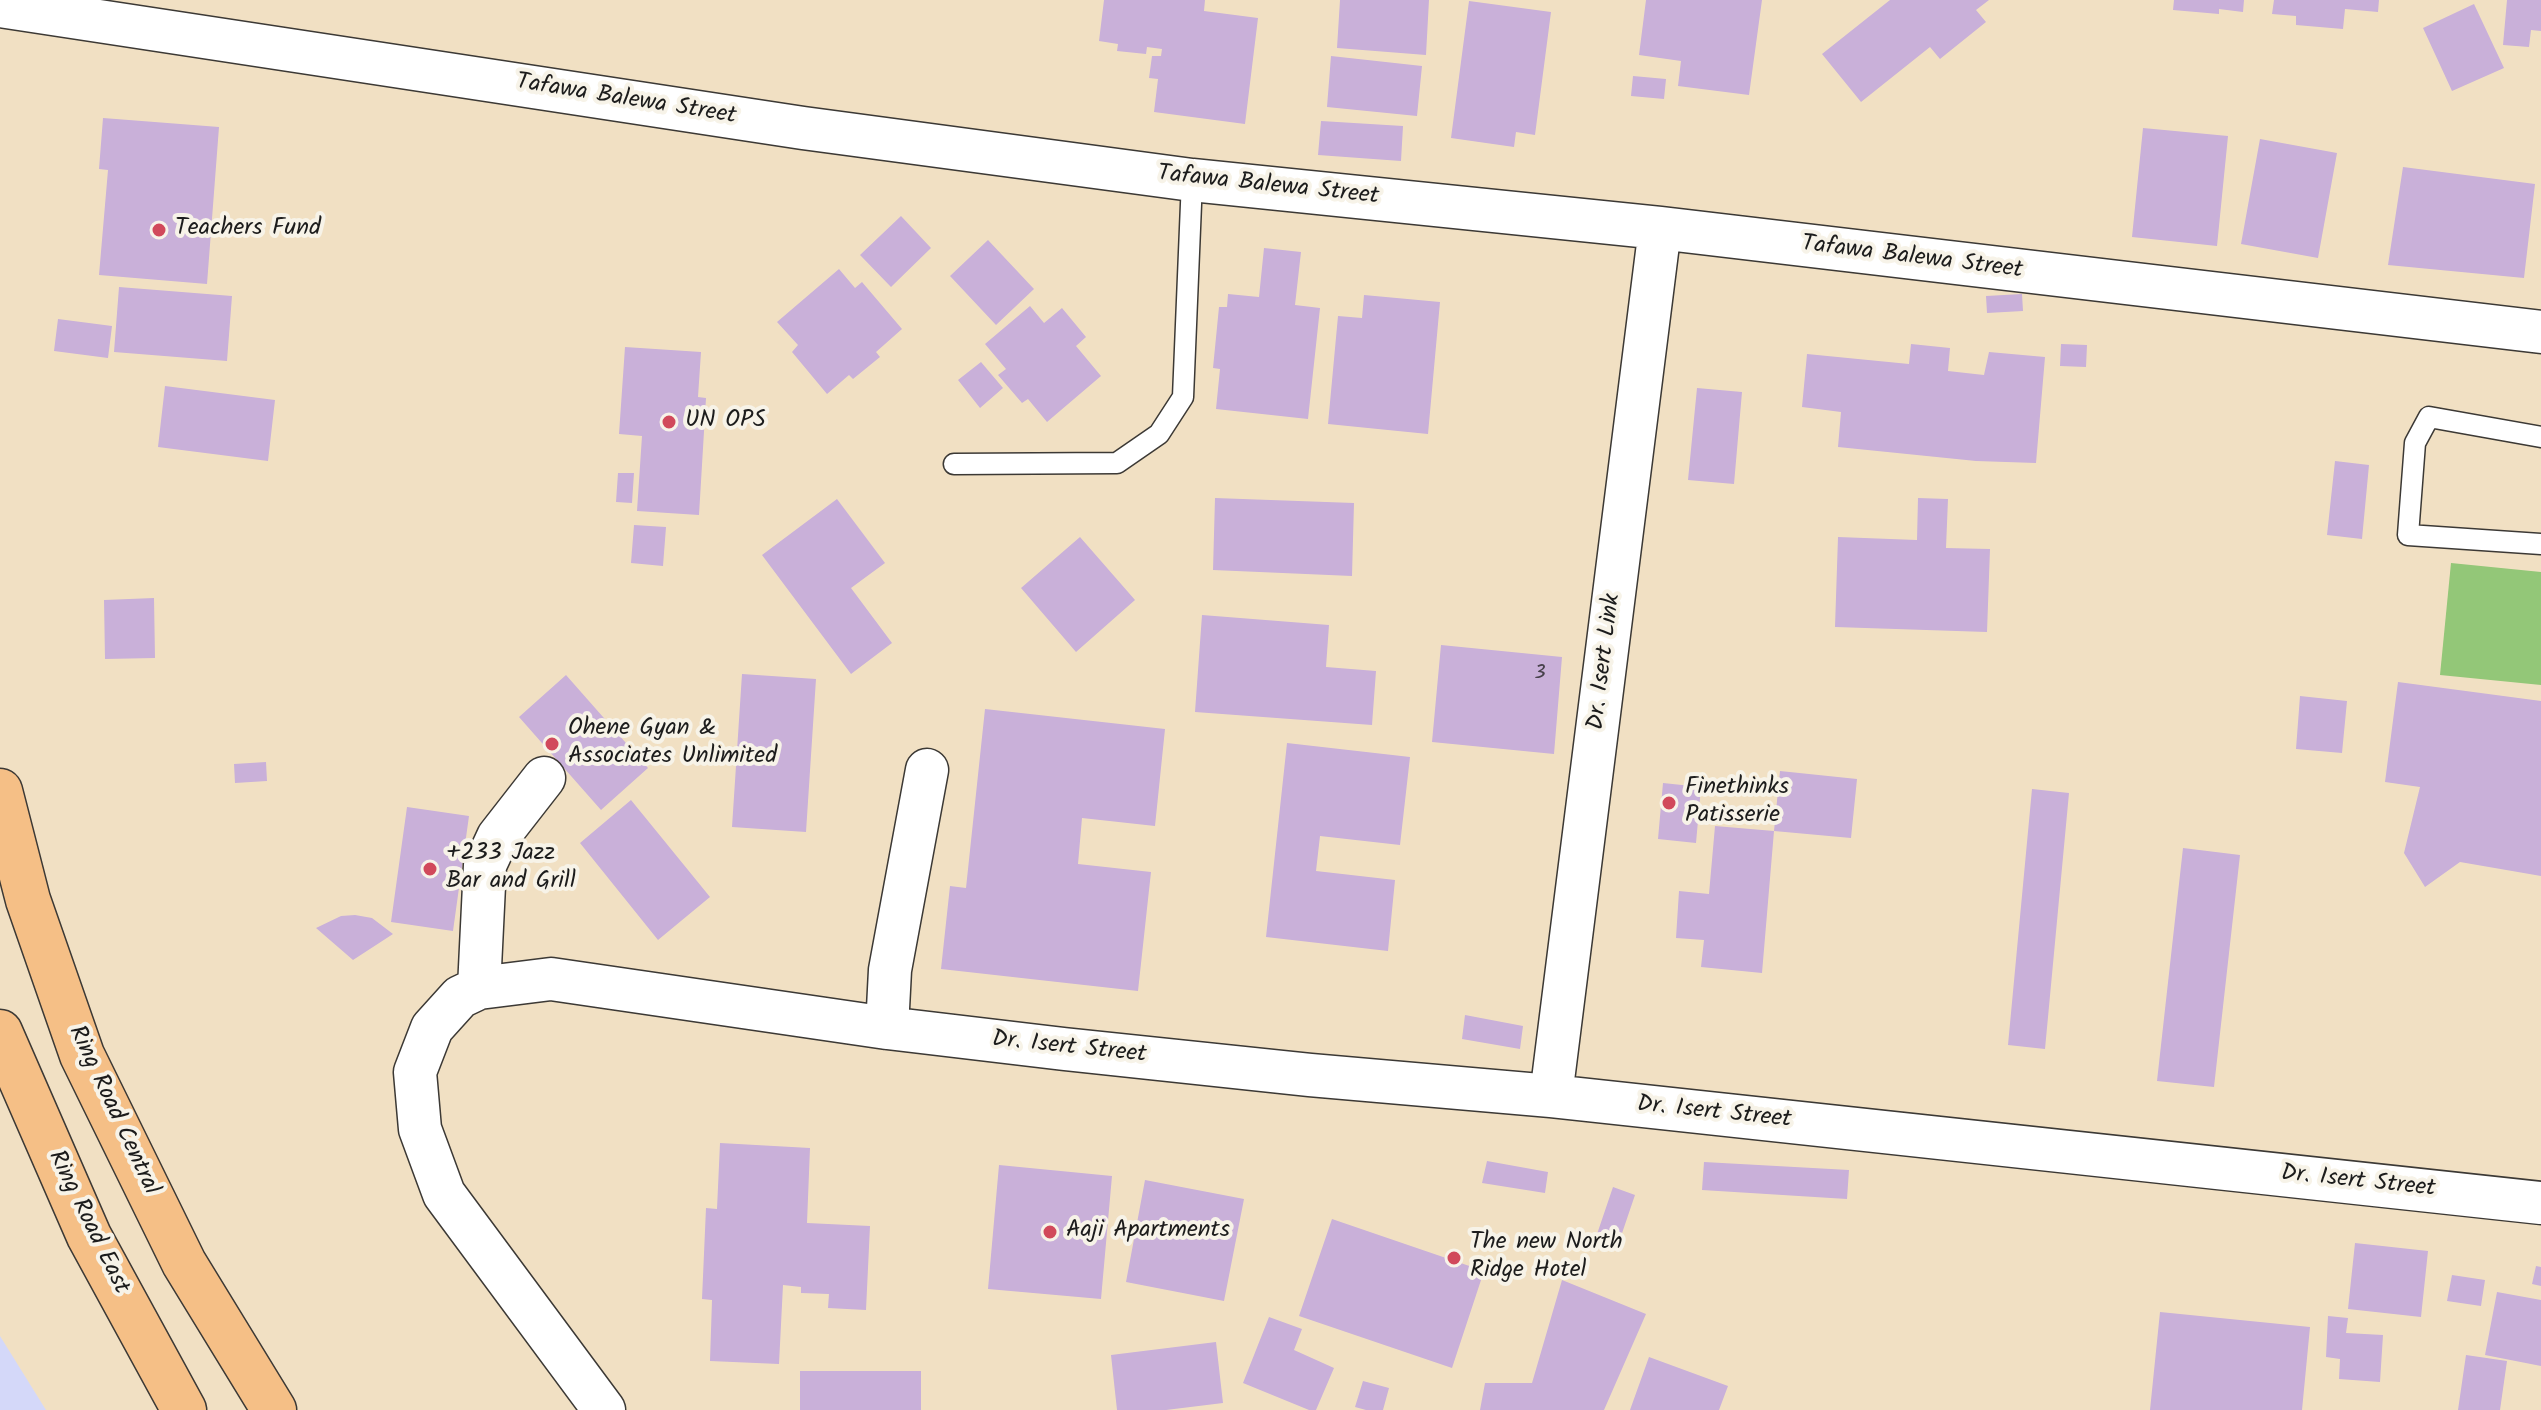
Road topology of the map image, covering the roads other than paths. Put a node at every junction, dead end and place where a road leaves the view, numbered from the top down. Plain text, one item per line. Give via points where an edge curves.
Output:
1 (0, 6) edge
2 (1192, 180) junction
3 (1660, 228) junction
4 (2541, 332) edge
5 (2541, 437) edge
6 (954, 464) dead end
7 (2541, 544) edge
8 (927, 770) dead end
9 (544, 778) dead end
10 (0, 791) edge
11 (479, 988) junction
12 (887, 1028) junction
13 (0, 1032) edge
14 (1551, 1096) junction
15 (2541, 1203) edge
16 (184, 1410) edge
17 (274, 1410) edge
18 (604, 1410) edge

1 - 2 street, Tafawa Balewa Street via 803,128
2 - 3 street, Tafawa Balewa Street
2 - 6 lane via 1183,397 1159,434 1117,463
3 - 4 street, Tafawa Balewa Street
3 - 14 street, Dr. Isert Link
5 - 7 lane via 2429,417 2415,443 2408,535
8 - 12 street via 890,970
9 - 11 street via 498,837 485,865
10 - 17 main road, Ring Road Central via 28,900 82,1055 184,1263
11 - 12 street, Dr. Isert Street via 551,979
11 - 18 street, Dr. Isert Street via 460,997 432,1028 415,1072 420,1129 444,1194
12 - 14 street, Dr. Isert Street
13 - 16 main road, Ring Road East via 89,1236
14 - 15 street, Dr. Isert Street

